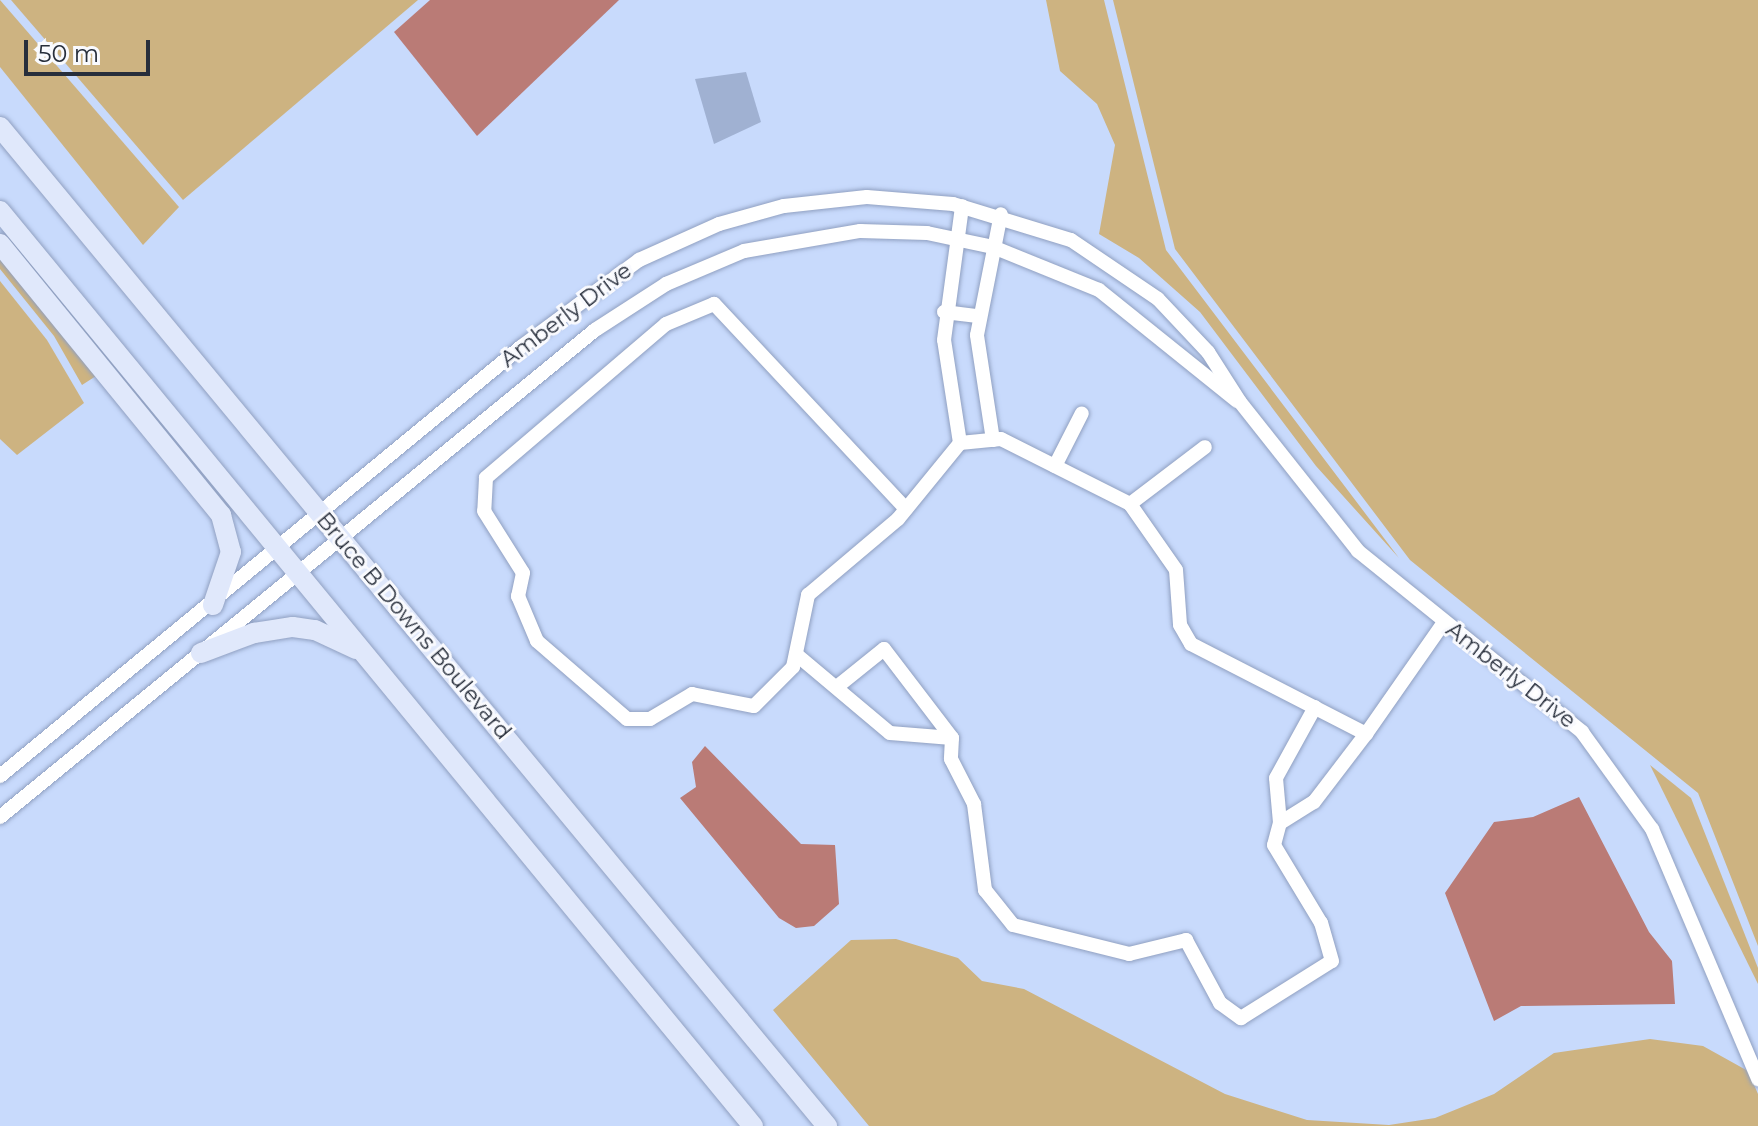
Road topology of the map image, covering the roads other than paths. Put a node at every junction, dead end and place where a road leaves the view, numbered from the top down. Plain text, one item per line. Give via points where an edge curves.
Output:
1 (0, 127) edge
2 (962, 206) junction
3 (0, 211) edge
4 (1001, 214) junction
5 (956, 239) junction
6 (0, 244) edge
7 (993, 247) junction
8 (944, 312) junction
9 (978, 316) junction
10 (1240, 402) junction
11 (1082, 413) dead end
12 (993, 440) junction
13 (960, 443) junction
14 (1205, 447) dead end
15 (1055, 466) junction
16 (1130, 504) junction
17 (906, 509) junction
18 (321, 514) junction
19 (341, 539) junction
20 (280, 550) junction
21 (298, 573) junction
22 (213, 605) junction
23 (1444, 622) junction
24 (201, 653) junction
25 (364, 653) junction
26 (797, 655) junction
27 (838, 686) junction
28 (1315, 707) junction
29 (1366, 734) junction
30 (952, 738) junction
31 (0, 776) edge
32 (0, 817) edge
33 (1280, 823) junction
34 (1758, 1079) edge
35 (753, 1126) edge
36 (827, 1126) edge

1 - 18 main road, Bruce B Downs Boulevard
2 - 4 street, Amberly Drive
2 - 5 street
2 - 18 street, Amberly Drive via 903,198 825,199 749,214 661,248 586,296
3 - 20 main road
4 - 7 street
4 - 10 street, Amberly Drive via 1071,240 1133,279 1188,328
5 - 7 street, Amberly Drive
5 - 8 street
5 - 19 street, Amberly Drive via 893,231 823,234 744,251 666,284 595,330
6 - 22 main road via 221,515 231,552
7 - 9 street
7 - 10 street, Amberly Drive via 1099,290
8 - 9 street
8 - 13 street
9 - 12 street
10 - 23 street, Amberly Drive via 1358,551
11 - 15 street
12 - 13 street
12 - 15 street
13 - 17 street
14 - 16 street
15 - 16 street
16 - 28 street via 1176,570 1180,625 1191,644
17 - 26 street via 808,595
17 - 26 street via 714,304 666,324 486,478 484,511 523,573 518,596 537,641 627,719 650,719 692,694 754,706
18 - 19 main road, Bruce B Downs Boulevard
18 - 20 street, Amberly Drive
19 - 21 street, Amberly Drive
19 - 36 main road, Bruce B Downs Boulevard
20 - 21 main road
20 - 22 street, Amberly Drive
21 - 24 street, Amberly Drive
21 - 25 main road
22 - 31 street, Amberly Drive
23 - 29 street
23 - 34 street, Amberly Drive via 1582,732 1633,796
24 - 25 main road via 254,633 293,627 315,630
24 - 32 street, Amberly Drive
25 - 35 main road
26 - 27 street
27 - 30 street via 890,733
27 - 30 street via 884,649
28 - 29 street
28 - 33 street via 1276,778
29 - 33 street via 1314,802
30 - 33 street via 951,759 974,804 985,890 1013,925 1129,954 1186,940 1220,1003 1241,1018 1332,961 1321,923 1274,845

